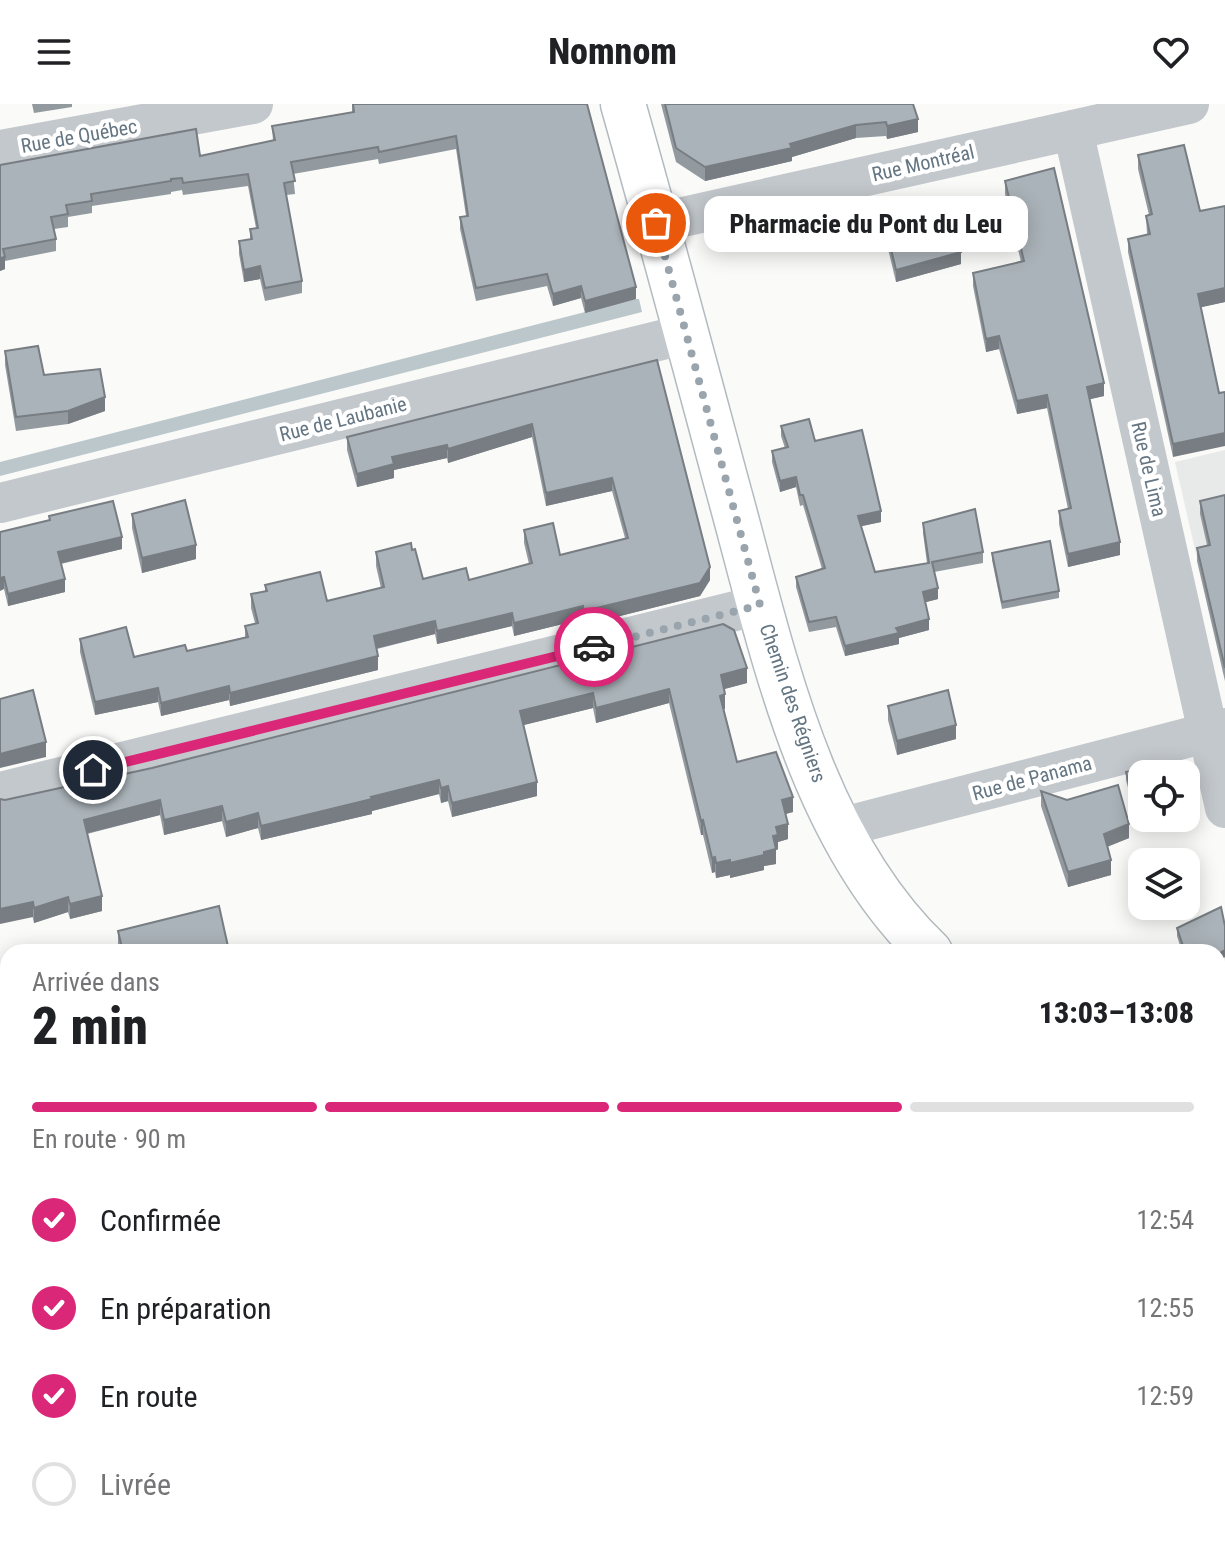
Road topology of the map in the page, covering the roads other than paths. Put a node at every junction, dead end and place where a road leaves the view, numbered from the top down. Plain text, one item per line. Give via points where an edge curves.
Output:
1 (253, 104) edge
2 (623, 104) edge
3 (1189, 104) edge
4 (1073, 130) junction
5 (0, 150) edge
6 (656, 223) junction
7 (686, 334) junction
8 (0, 503) edge
9 (760, 605) junction
10 (1216, 730) edge
11 (0, 792) edge
12 (1225, 808) edge
13 (839, 828) junction
14 (922, 944) edge

1 - 5 street, Rue de Québec
2 - 6 main road, Chemin des Régniers
3 - 4 street, Rue Montréal
4 - 6 street, Rue Montréal
4 - 10 street, Rue de Lima
6 - 7 main road, Chemin des Régniers
7 - 8 street, Rue de Laubanie
7 - 9 main road, Chemin des Régniers
9 - 11 street
9 - 13 main road, Chemin des Régniers via 802,740
10 - 12 street, Rue de Lima
10 - 13 street, Rue de Panama
13 - 14 main road, Chemin des Régniers via 876,892

